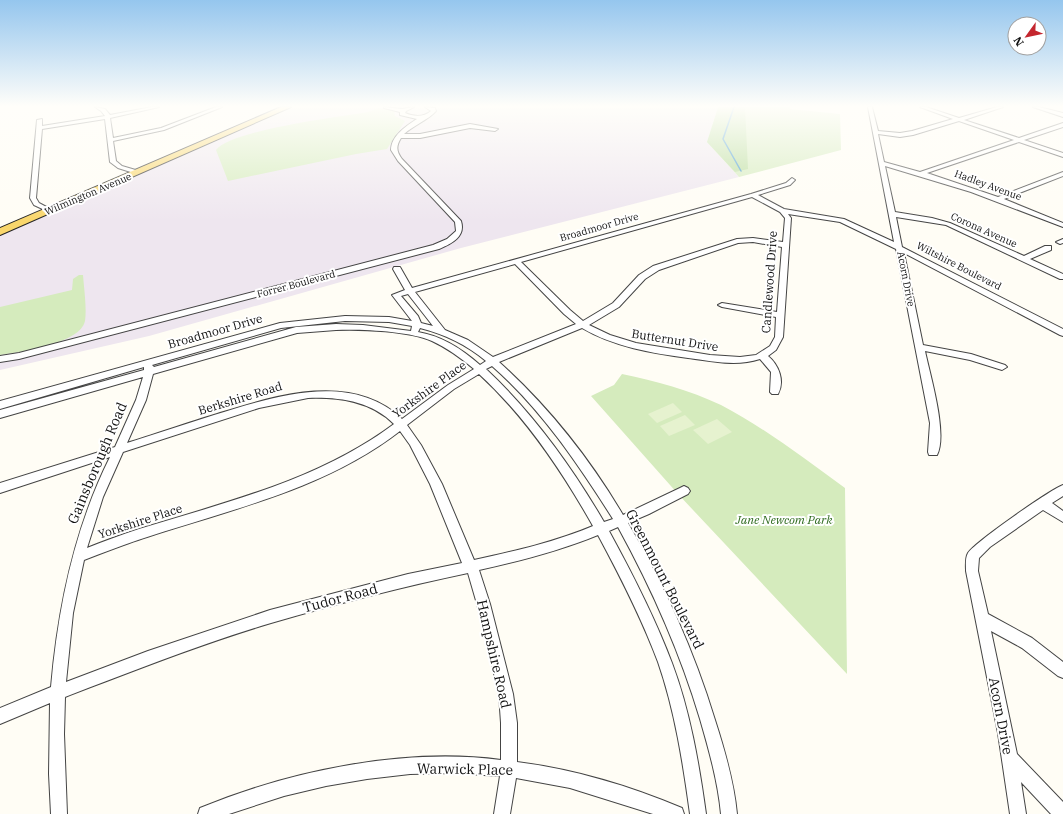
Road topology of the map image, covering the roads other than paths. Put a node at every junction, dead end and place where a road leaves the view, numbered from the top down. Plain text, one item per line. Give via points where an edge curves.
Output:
1 (38, 145) edge
2 (111, 145) edge
3 (200, 145) edge
4 (395, 145) edge
5 (879, 145) edge
6 (1001, 145) edge
7 (1036, 145) edge
8 (1063, 154) edge
9 (882, 163) junction
10 (138, 172) junction
11 (922, 173) junction
12 (1063, 174) edge
13 (792, 180) dead end
14 (753, 195) junction
15 (999, 199) junction
16 (50, 210) junction
17 (782, 211) junction
18 (892, 214) junction
19 (1063, 225) edge
20 (0, 232) edge
21 (785, 245) junction
22 (900, 248) junction
23 (1048, 248) dead end
24 (1023, 259) junction
25 (516, 262) junction
26 (397, 269) dead end
27 (1063, 277) edge
28 (410, 292) junction
29 (722, 305) dead end
30 (780, 315) junction
31 (583, 325) junction
32 (415, 329) junction
33 (1063, 332) edge
34 (438, 335) junction
35 (919, 347) junction
36 (762, 356) junction
37 (0, 359) edge
38 (493, 361) junction
39 (149, 367) junction
40 (1002, 367) dead end
41 (480, 368) junction
42 (775, 392) dead end
43 (0, 405) edge
44 (0, 414) edge
45 (402, 425) junction
46 (118, 450) junction
47 (933, 452) dead end
48 (0, 488) edge
49 (1063, 490) edge
50 (684, 491) dead end
51 (1044, 504) junction
52 (1063, 517) edge
53 (621, 521) junction
54 (601, 528) junction
55 (79, 556) junction
56 (471, 567) junction
57 (982, 618) junction
58 (1063, 671) edge
59 (58, 692) junction
60 (0, 716) edge
61 (1010, 758) junction
62 (508, 768) junction
63 (59, 814) edge
64 (206, 814) edge
65 (502, 814) edge
66 (676, 814) edge
67 (698, 814) edge
68 (729, 814) edge
69 (1018, 814) edge
70 (1063, 814) edge

1 - 16 street via 33,198 36,204
2 - 10 street via 114,162
3 - 10 main road, Wilmington Avenue
4 - 37 street, Forrer Boulevard via 397,156 460,224 459,233 448,242 116,331
5 - 9 street, Acorn Drive
6 - 11 street
7 - 8 street
9 - 11 street, Hadley Avenue
9 - 18 street, Acorn Drive
10 - 16 main road, Wilmington Avenue
11 - 15 street, Hadley Avenue
12 - 15 street
13 - 14 street, Broadmoor Drive via 788,184
14 - 17 street, Wiltshire Boulevard
14 - 25 street, Broadmoor Drive
15 - 19 street, Hadley Avenue
16 - 20 main road, Wilmington Avenue
17 - 21 street, Candlewood Drive via 788,218
17 - 22 street, Wiltshire Boulevard via 842,220
18 - 22 street, Acorn Drive
18 - 24 street, Corona Avenue via 941,222
21 - 30 street, Candlewood Drive
21 - 31 street, Yorkshire Place via 753,240 738,241 663,265 642,277 616,305
22 - 33 street, Wiltshire Boulevard
22 - 35 street, Acorn Drive
23 - 24 street
24 - 27 street, Corona Avenue
25 - 28 street, Broadmoor Drive
25 - 31 street, Butternut Drive
26 - 28 street, Greenmount Boulevard
28 - 32 street via 396,295 415,318
28 - 34 street, Greenmount Boulevard
29 - 30 street
30 - 36 street, Candlewood Drive via 777,344
31 - 36 street, Butternut Drive via 616,340 652,350 734,360
31 - 38 street, Yorkshire Place
32 - 34 street, Broadmoor Drive
32 - 39 street, Broadmoor Drive via 353,326 296,330
34 - 38 street, Greenmount Boulevard via 454,336
34 - 41 street, Greenmount Boulevard
35 - 40 street via 976,358
35 - 47 street, Acorn Drive via 934,423
36 - 42 street via 777,372
38 - 41 street, Yorkshire Place
38 - 53 street, Greenmount Boulevard via 548,419 573,450
39 - 43 street, Broadmoor Drive
39 - 44 street, Broadmoor Drive
39 - 46 street, Gainsborough Road via 140,401
41 - 45 street, Yorkshire Place
41 - 54 street, Greenmount Boulevard via 537,432 568,474
45 - 46 street, Berkshire Road via 380,408 356,398 330,394 291,396
45 - 55 street, Yorkshire Place via 364,450 261,498 137,535
45 - 56 street, Berkshire Road via 445,502
46 - 48 street, Berkshire Road
46 - 55 street, Gainsborough Road via 97,497
49 - 51 street, Acorn Drive
50 - 53 street, Tudor Road
51 - 52 street
51 - 57 street, Acorn Drive via 986,543 973,556 972,571
53 - 54 street, Tudor Road
53 - 68 street, Greenmount Boulevard via 676,626 689,659 721,768 728,796
54 - 56 street, Tudor Road via 566,542
54 - 67 street, Greenmount Boulevard via 665,664 693,770
55 - 59 street, Gainsborough Road via 64,631
56 - 59 street, Tudor Road via 408,580 270,617 181,646
56 - 62 street, Hampshire Road via 482,598 506,694
57 - 58 street via 1027,643
57 - 61 street, Acorn Drive
59 - 60 street, Tudor Road
59 - 63 street, Gainsborough Road via 56,767
61 - 69 street, Acorn Drive
61 - 70 street
62 - 64 street, Warwick Place via 432,765 347,774 309,781 230,804
62 - 65 street, Hampshire Road
62 - 66 street, Warwick Place via 566,779

